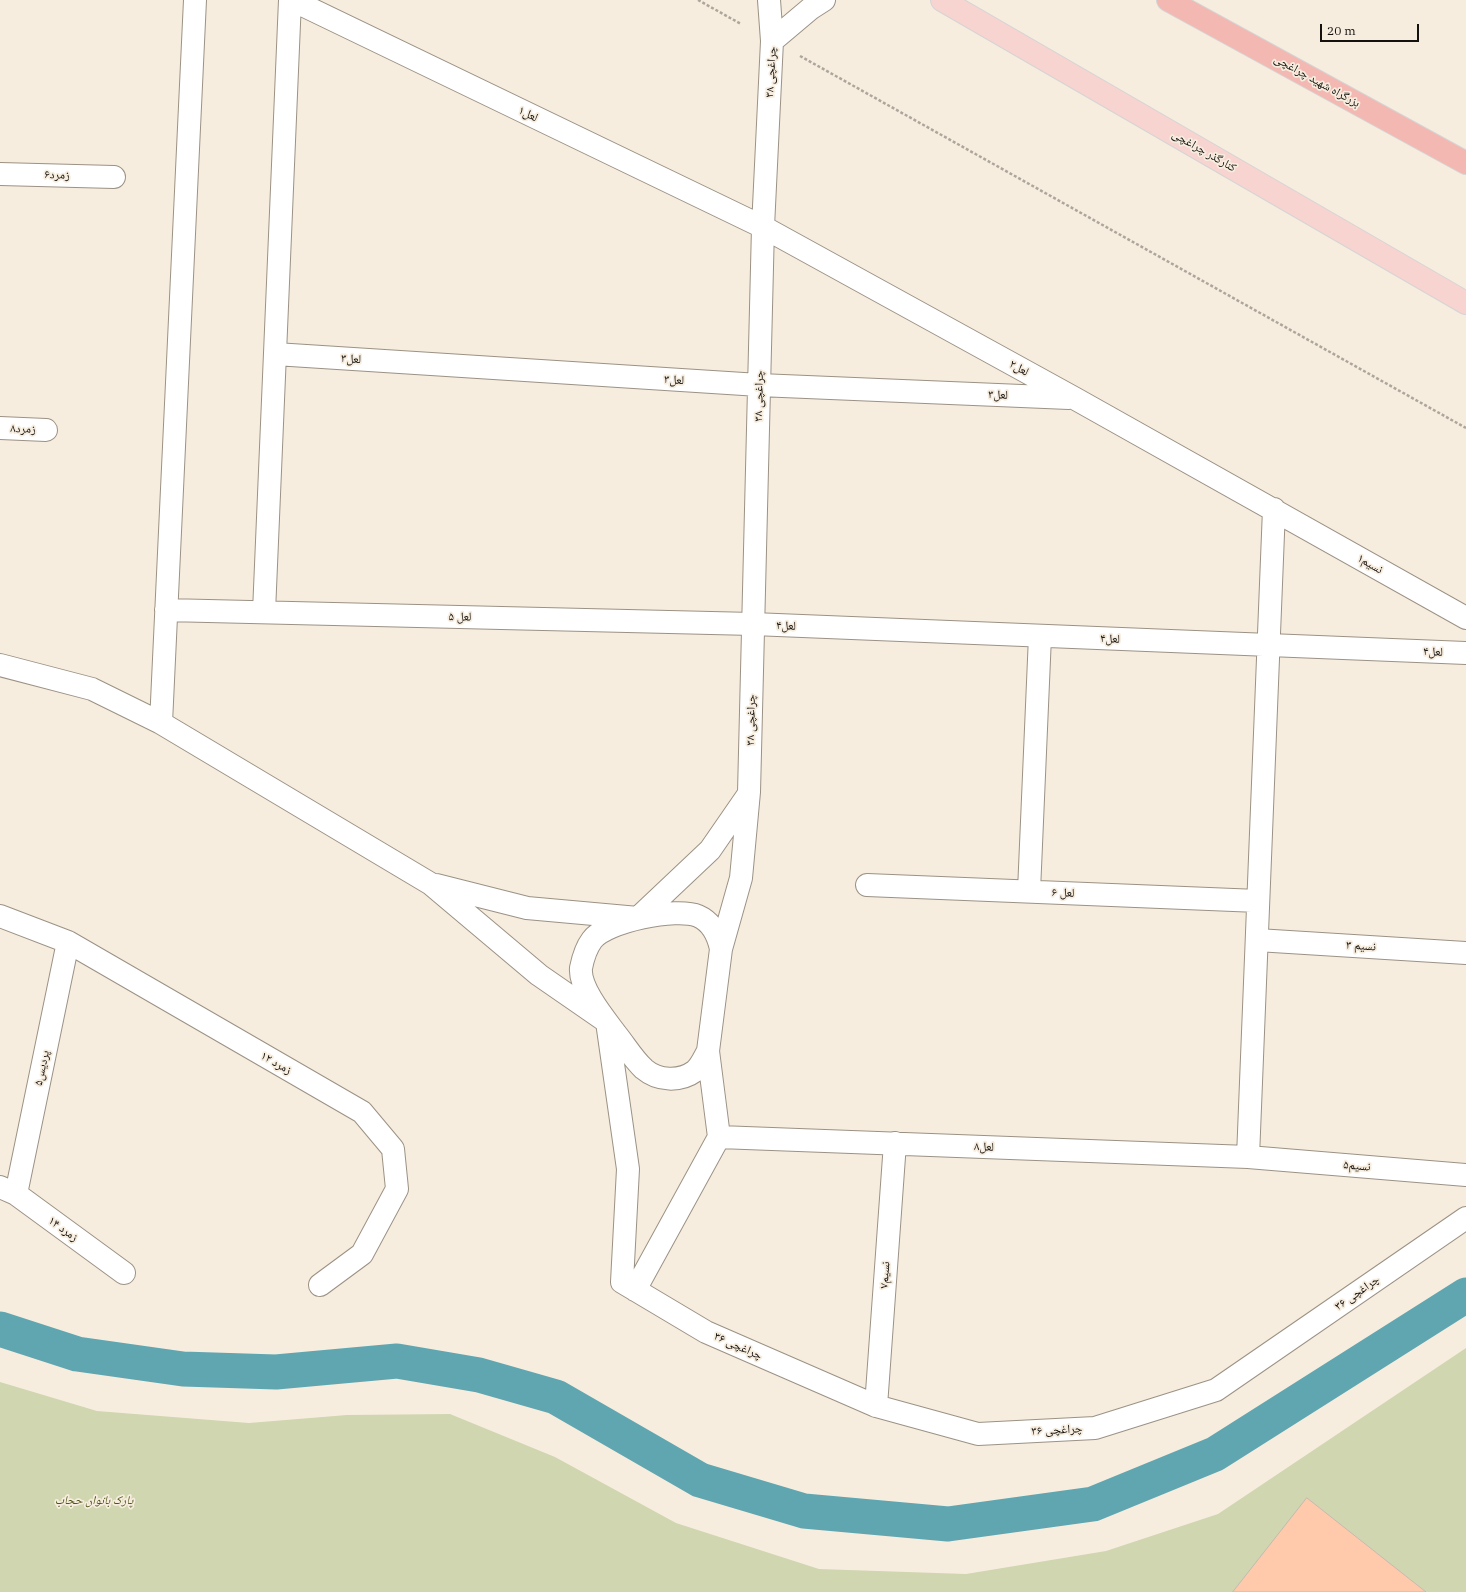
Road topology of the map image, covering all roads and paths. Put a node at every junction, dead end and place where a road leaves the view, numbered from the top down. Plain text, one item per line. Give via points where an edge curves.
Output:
1 (195, 0) edge
2 (291, 0) edge
3 (698, 0) edge
4 (769, 0) edge
5 (824, 0) edge
6 (942, 0) edge
7 (1168, 0) edge
8 (772, 41) junction
9 (1466, 163) edge
10 (0, 174) edge
11 (114, 177) dead end
12 (763, 227) junction
13 (1466, 303) edge
14 (275, 354) junction
15 (759, 385) junction
16 (1074, 398) junction
17 (0, 428) edge
18 (1466, 428) edge
19 (46, 430) dead end
20 (1274, 510) junction
21 (166, 610) junction
22 (264, 612) junction
23 (1466, 618) edge
24 (753, 624) junction
25 (1040, 636) junction
26 (1269, 646) junction
27 (1466, 654) edge
28 (0, 665) edge
29 (160, 723) junction
30 (749, 792) junction
31 (431, 884) junction
32 (867, 885) dead end
33 (1029, 891) junction
34 (1258, 901) junction
35 (0, 916) edge
36 (638, 918) junction
37 (1257, 940) junction
38 (68, 942) junction
39 (721, 949) junction
40 (1466, 953) edge
41 (607, 1022) junction
42 (708, 1051) junction
43 (719, 1137) junction
44 (894, 1143) junction
45 (1248, 1157) junction
46 (1466, 1175) edge
47 (8, 1191) edge
48 (1466, 1218) edge
49 (124, 1273) dead end
50 (320, 1285) dead end
51 (628, 1286) junction
52 (876, 1406) junction

1 - 21 street
2 - 12 street, لعل۱
2 - 14 street
3 - 8 path
4 - 8 street, چراغچی ۳۸
5 - 8 street
6 - 13 main road, کنارگذر چراغچی
7 - 9 highway, بزرگراه شهید چراغچی
8 - 12 street, چراغچی ۳۸
8 - 18 path
10 - 11 street, زمرد۶
12 - 15 street, چراغچی ۳۸
12 - 16 street, لعل۲
14 - 15 street, لعل۳
14 - 22 street
15 - 16 street, لعل۳
15 - 24 street, چراغچی ۳۸
16 - 20 street, لعل۲
17 - 19 street, زمرد۸
20 - 23 street, نسیم۱
20 - 26 street
21 - 22 street, لعل ۵
21 - 29 street
22 - 24 street, لعل ۵
24 - 25 street, لعل۴
24 - 30 street, چراغچی ۳۸
25 - 26 street, لعل۴
25 - 33 street
26 - 27 street, لعل۴
26 - 34 street
28 - 29 street via 92,689
29 - 31 street
30 - 36 street via 710,850
30 - 39 street, چراغچی ۳۸ via 741,878
31 - 36 street via 527,908
31 - 41 street via 540,975
32 - 33 street, لعل ۶
33 - 34 street, لعل ۶
34 - 37 street
35 - 38 street, زمرد ۱۲
36 - 39 street via 689,913 708,923 719,940
36 - 41 street via 606,929 593,939 584,954 581,970 584,986
37 - 40 street, نسیم ۳
37 - 45 street
38 - 47 street, پردیس۵
38 - 50 street, زمرد ۱۲ via 362,1112 392,1149 397,1189 362,1254
39 - 42 street, چراغچی ۳۸
41 - 42 street via 644,1069 656,1076 670,1079 694,1071 703,1062
41 - 51 street via 628,1169
42 - 43 street
43 - 44 street, لعل۸
43 - 51 street
44 - 45 street, لعل۸
44 - 52 street, نسیم۷
45 - 46 street, نسیم۵
47 - 49 street, زمرد ۱۴
48 - 52 street, چراغچی ۳۶ via 1216,1390 1095,1428 978,1434
51 - 52 street, چراغچی ۳۶ via 706,1332

